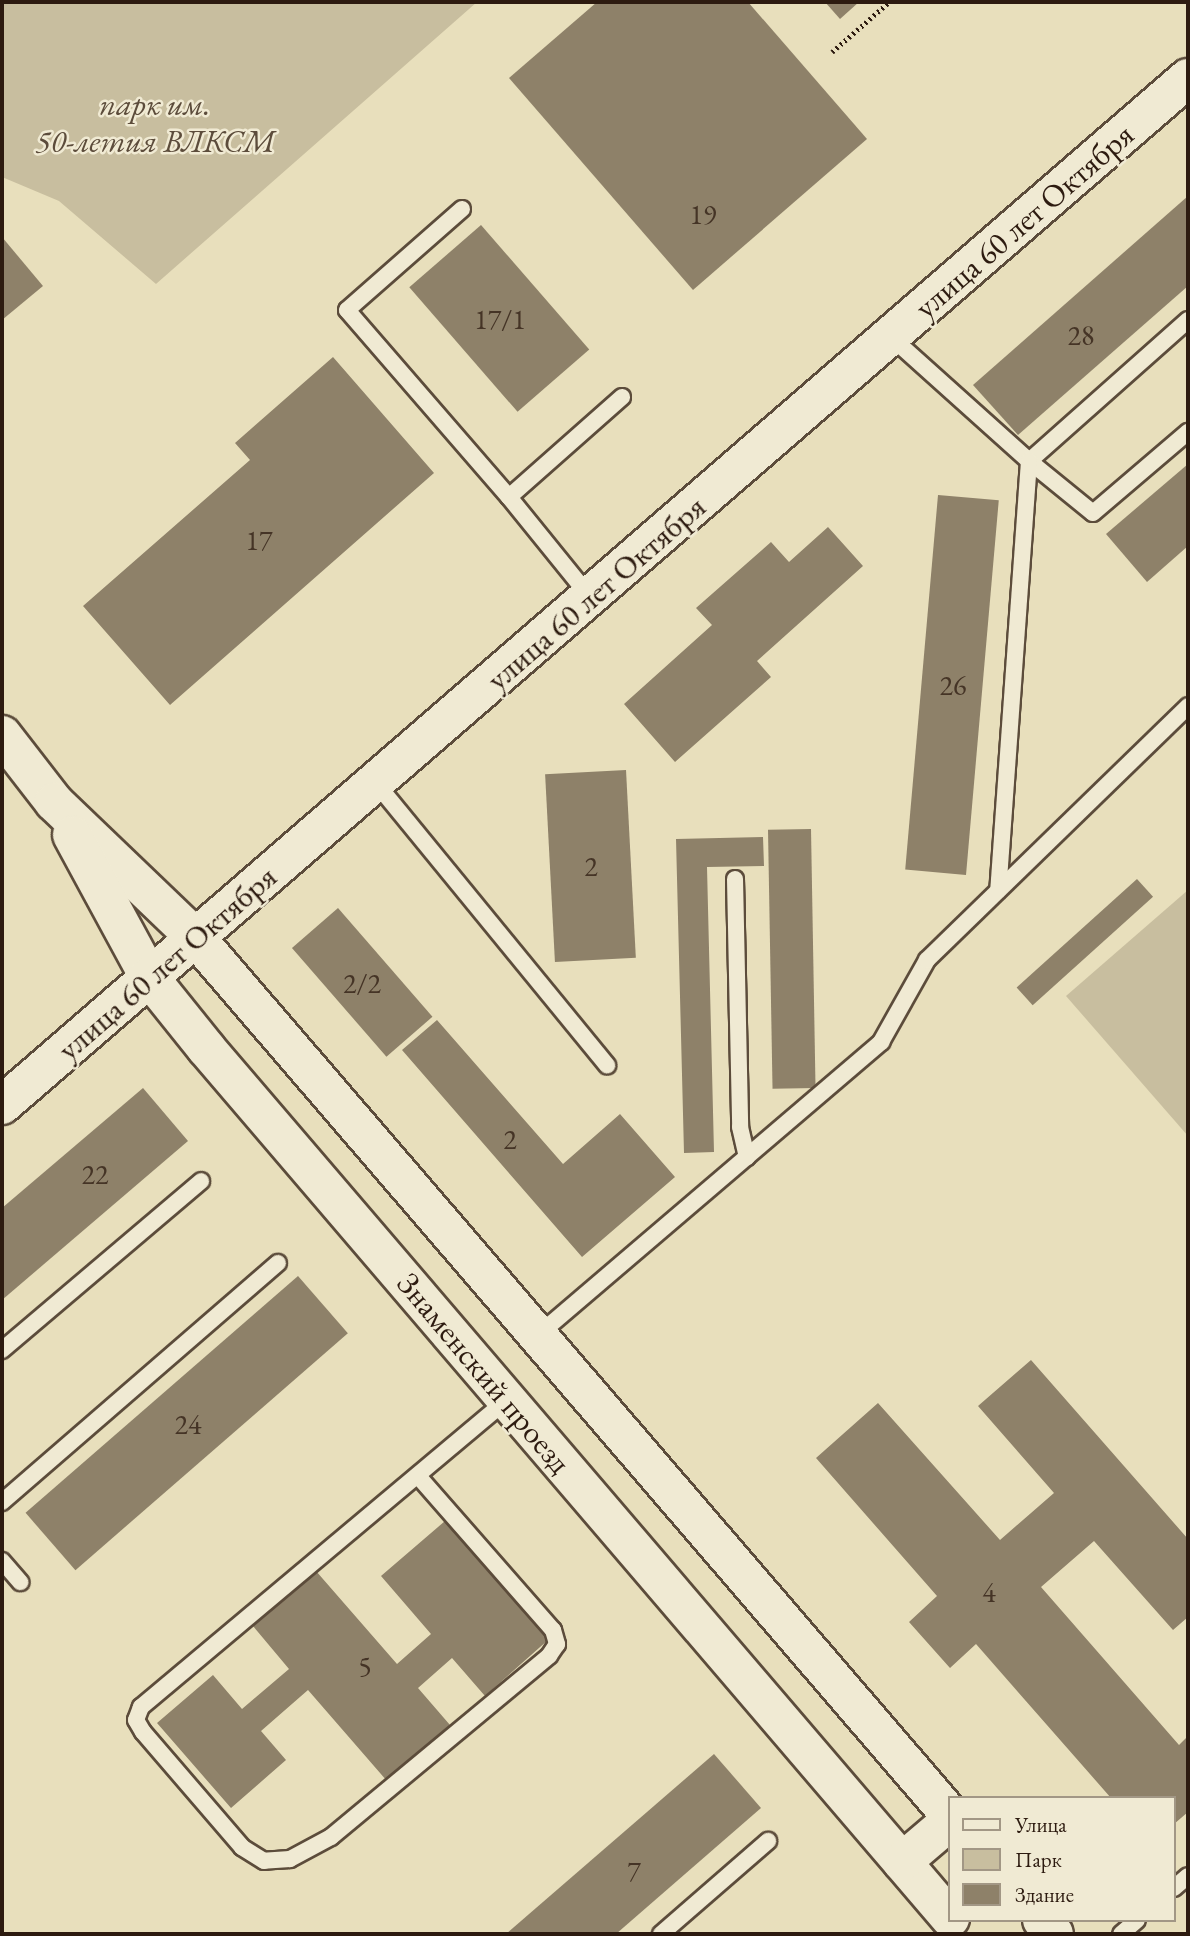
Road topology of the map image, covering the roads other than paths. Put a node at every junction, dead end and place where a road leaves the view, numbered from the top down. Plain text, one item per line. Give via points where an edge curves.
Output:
1 (1188, 78) edge
2 (462, 209) dead end
3 (1188, 320) edge
4 (891, 337) junction
5 (622, 397) dead end
6 (1188, 432) edge
7 (1029, 461) junction
8 (509, 497) junction
9 (590, 598) junction
10 (1188, 706) edge
11 (2, 735) edge
12 (376, 783) junction
13 (54, 802) junction
14 (735, 879) dead end
15 (998, 890) junction
16 (196, 938) junction
17 (149, 977) junction
18 (607, 1065) dead end
19 (2, 1105) edge
20 (747, 1157) junction
21 (201, 1181) dead end
22 (278, 1264) dead end
23 (537, 1336) junction
24 (2, 1350) edge
25 (507, 1400) junction
26 (418, 1476) junction
27 (2, 1502) edge
28 (2, 1561) edge
29 (20, 1582) dead end
30 (948, 1816) edge
31 (948, 1820) edge
32 (768, 1841) dead end
33 (902, 1862) junction
34 (948, 1916) edge
35 (1135, 1922) edge
36 (661, 1934) edge
37 (1121, 1934) edge

1 - 4 main road, улица 60 лет Октября
2 - 8 lane via 347,310
3 - 7 lane
4 - 7 lane
4 - 9 main road, улица 60 лет Октября
5 - 8 lane
6 - 7 lane via 1093,513
7 - 15 lane
8 - 9 lane
9 - 12 main road, улица 60 лет Октября
10 - 15 lane
11 - 13 main road, Знаменский проезд
12 - 16 main road, улица 60 лет Октября
12 - 18 lane
13 - 16 main road, Знаменский проезд
13 - 17 main road, Знаменский проезд
14 - 20 lane via 740,1127
15 - 20 lane via 927,960 881,1042
16 - 17 main road, улица 60 лет Октября
16 - 23 main road, Знаменский проезд
17 - 19 main road, улица 60 лет Октября
17 - 25 main road, Знаменский проезд
20 - 23 lane
21 - 24 lane
22 - 27 lane
23 - 30 main road, Знаменский проезд
25 - 26 lane
25 - 33 main road, Знаменский проезд
26 - 26 lane via 141,1707 136,1720 143,1732 242,1847 264,1861 290,1859 331,1837 549,1656 557,1644 552,1630
28 - 29 lane
31 - 33 main road
32 - 36 lane
33 - 34 main road, Знаменский проезд
35 - 37 lane

